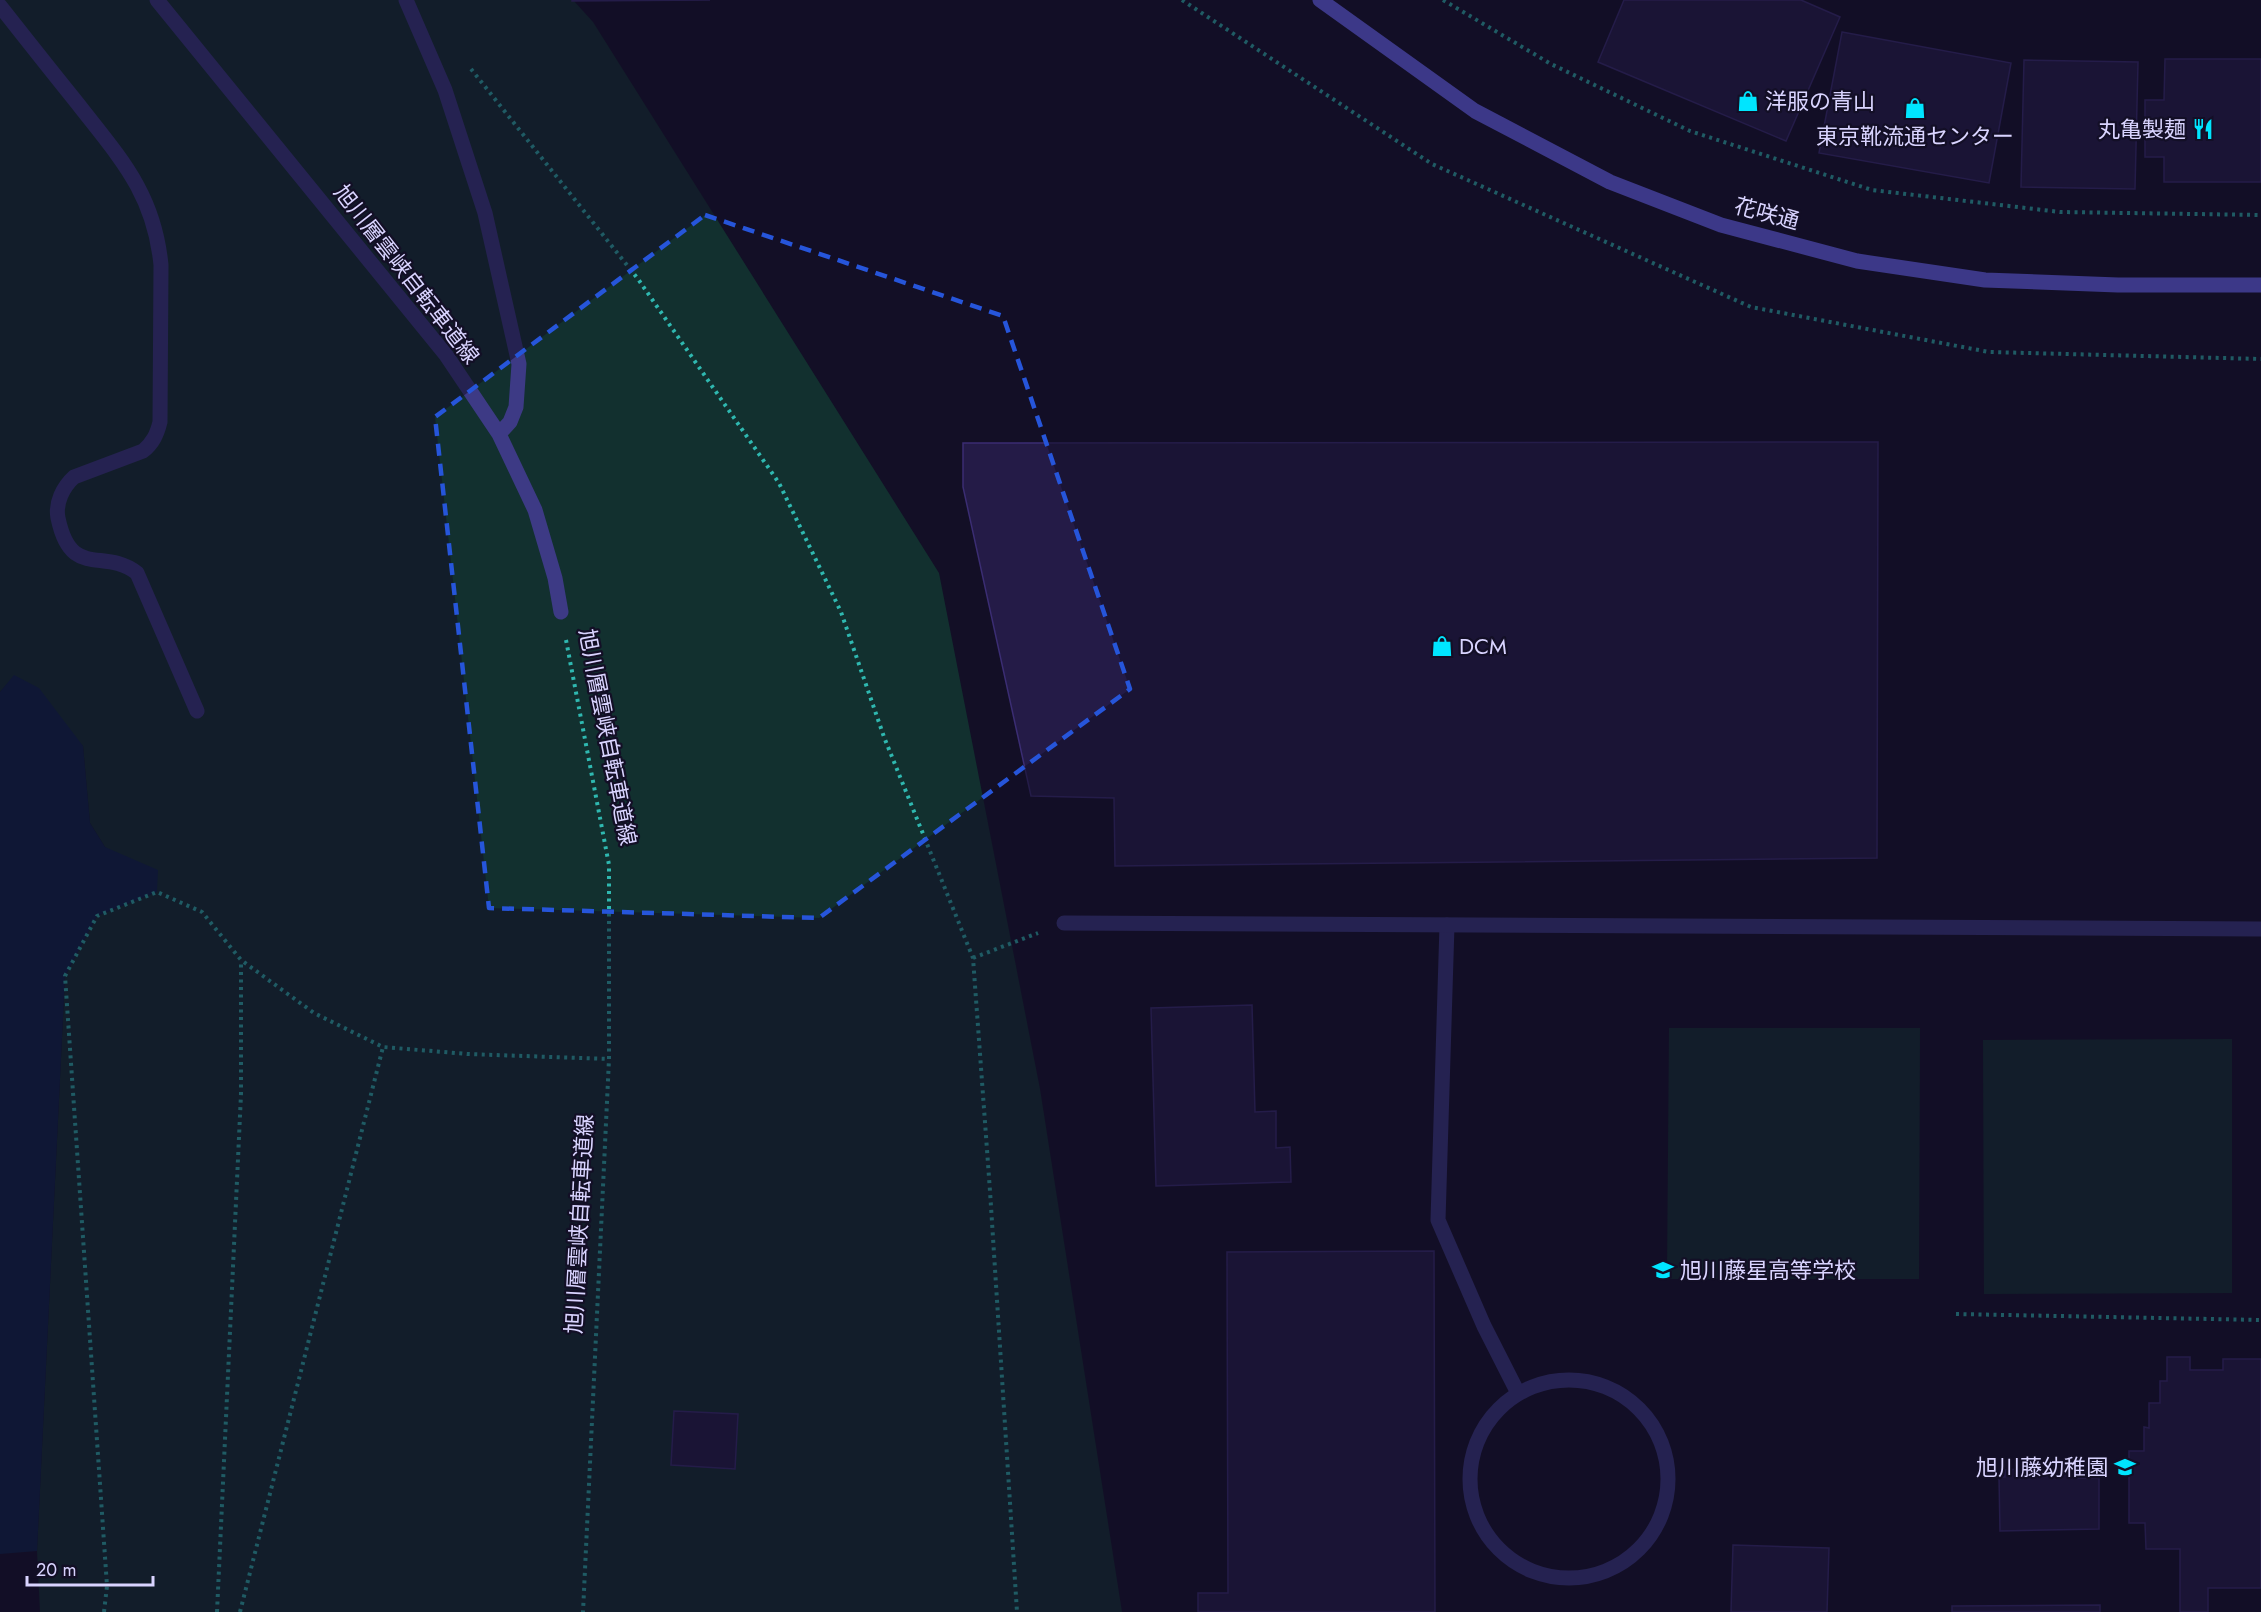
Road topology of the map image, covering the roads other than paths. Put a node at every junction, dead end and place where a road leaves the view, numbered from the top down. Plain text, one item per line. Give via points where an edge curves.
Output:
1 (157, 0) edge
2 (406, 0) edge
3 (1320, 0) edge
4 (0, 6) edge
5 (2261, 285) edge
6 (499, 434) junction
7 (561, 612) road end
8 (197, 711) dead end
9 (1064, 923) road end
10 (1447, 925) junction
11 (2261, 929) edge
12 (1518, 1393) junction

1 - 6 street, 旭川層雲峡自転車道線 via 446,355
2 - 6 street via 445,90 485,213 519,364 516,407
3 - 5 street, 花咲通 via 1475,111 1610,182 1721,225 1857,261 1985,280
4 - 8 street via 127,167 146,200 159,239 157,434 143,451 74,477 66,484 57,512 66,544 78,556 117,562 137,573
6 - 7 street, 旭川層雲峡自転車道線 via 535,510
9 - 10 street
10 - 11 street
10 - 12 street via 1438,1220
12 - 12 street via 1560,1380 1594,1382 1618,1391 1639,1407 1655,1428 1668,1469 1666,1503 1656,1528 1640,1549 1619,1565 1594,1575 1542,1575 1511,1559 1483,1528 1473,1504 1473,1453 1488,1422

